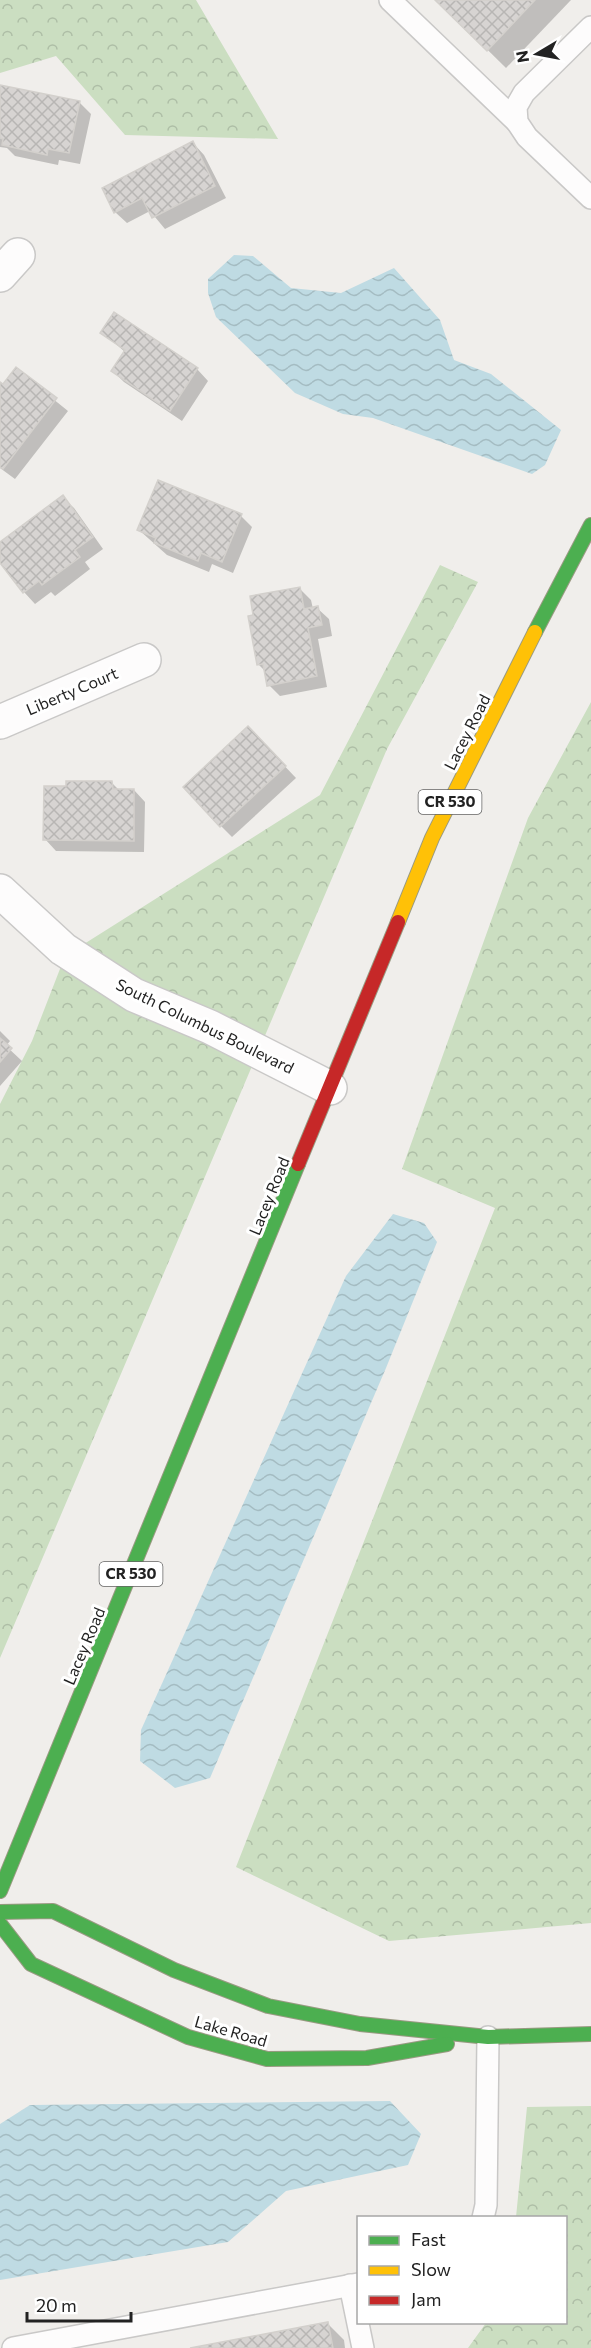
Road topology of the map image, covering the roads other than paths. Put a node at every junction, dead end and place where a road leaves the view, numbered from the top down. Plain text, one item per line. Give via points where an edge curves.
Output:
1 (390, 0) edge
2 (591, 27) edge
3 (517, 122) junction
4 (591, 198) edge
5 (591, 525) edge
6 (144, 660) dead end
7 (0, 722) edge
8 (0, 891) edge
9 (330, 1088) junction
10 (0, 1891) edge
11 (0, 1912) edge
12 (0, 1924) edge
13 (591, 2034) edge
14 (488, 2037) junction
15 (483, 2216) edge
16 (354, 2285) edge
17 (357, 2306) edge
18 (360, 2324) edge
19 (13, 2348) edge
20 (363, 2348) edge

1 - 3 lane
2 - 3 lane via 524,93 516,107
3 - 4 lane via 527,137
5 - 9 main road, Lacey Road / CR 530 via 432,838
6 - 7 street, Liberty Court
8 - 9 street, South Columbus Boulevard via 63,949 134,995 210,1027
9 - 10 main road, Lacey Road / CR 530
11 - 14 main road, Lake Road via 53,1911 174,1970 268,2007 360,2024
12 - 14 main road, Lake Road via 31,1964 188,2037 267,2059 367,2058
13 - 14 main road, Lake Road
14 - 15 lane
16 - 17 lane
16 - 19 lane
18 - 20 lane

